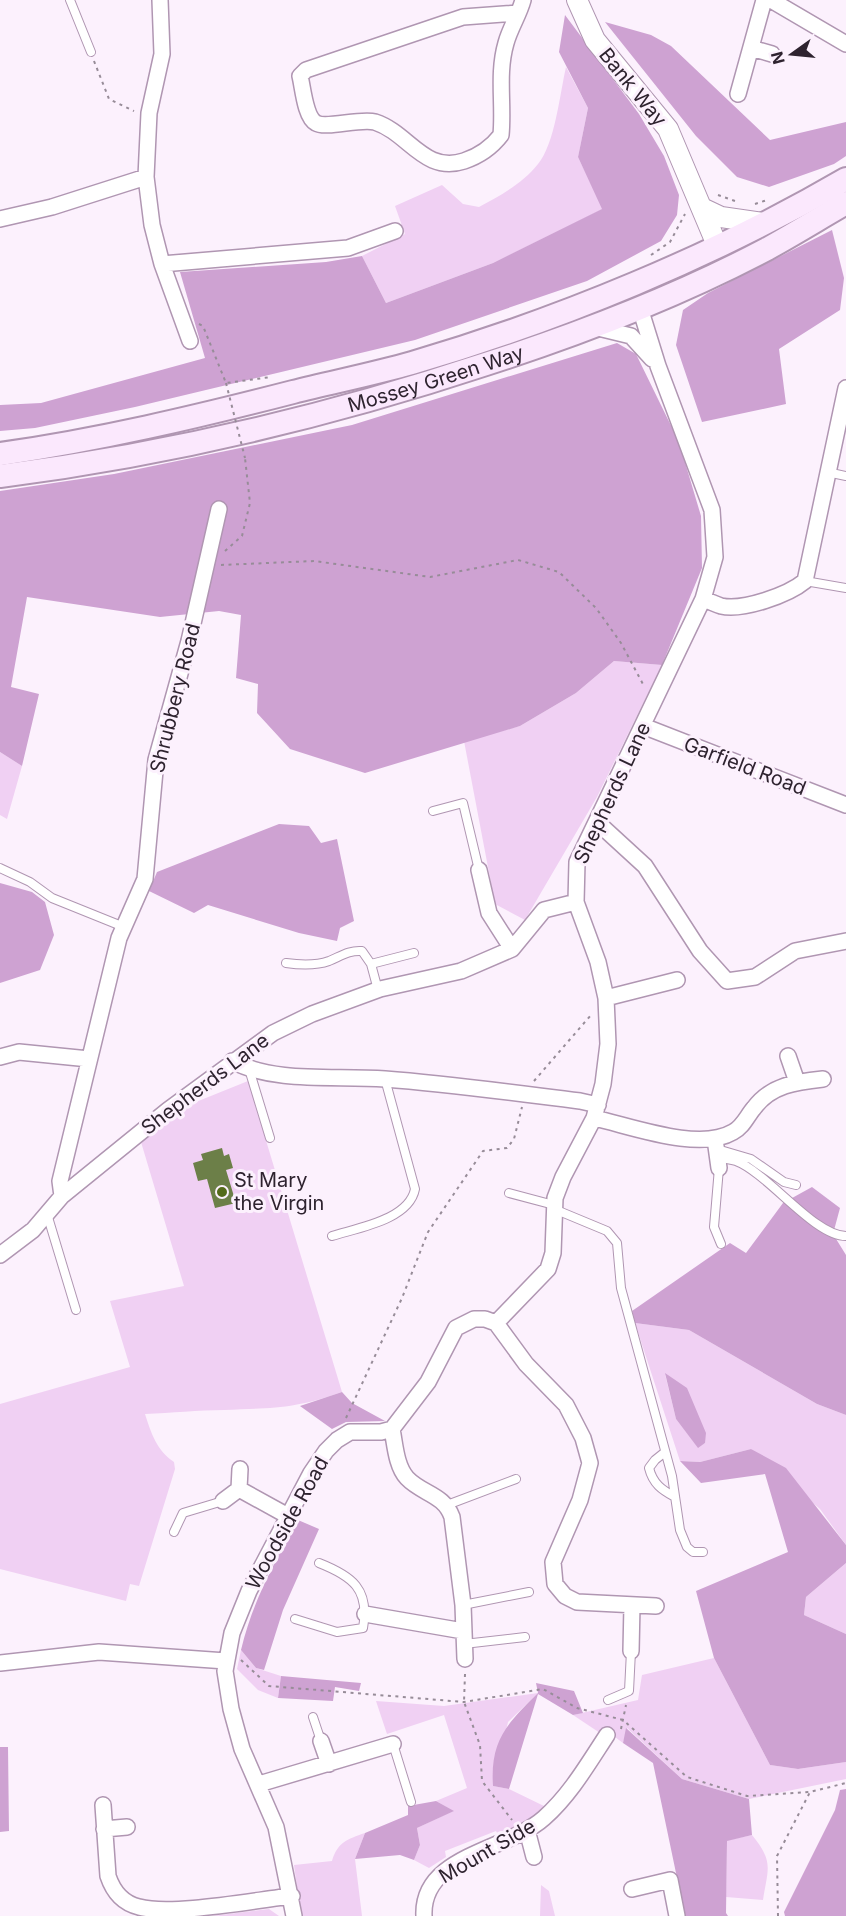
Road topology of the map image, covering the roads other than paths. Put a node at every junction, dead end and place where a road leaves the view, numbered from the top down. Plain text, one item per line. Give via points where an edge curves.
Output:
1 (70, 0) edge
2 (160, 0) edge
3 (577, 0) edge
4 (764, 0) edge
5 (771, 0) edge
6 (521, 7) edge
7 (844, 40) edge
8 (751, 48) junction
9 (91, 52) road end
10 (772, 54) dead end
11 (738, 94) dead end
12 (146, 177) junction
13 (846, 179) edge
14 (846, 197) edge
15 (846, 203) edge
16 (701, 205) junction
17 (758, 214) junction
18 (0, 219) edge
19 (395, 231) dead end
20 (717, 245) junction
21 (162, 264) junction
22 (640, 308) junction
23 (593, 327) junction
24 (190, 341) dead end
25 (411, 363) junction
26 (658, 366) junction
27 (846, 388) edge
28 (0, 454) edge
29 (827, 472) junction
30 (0, 476) edge
31 (846, 476) edge
32 (219, 509) dead end
33 (805, 581) junction
34 (846, 588) edge
35 (703, 599) junction
36 (643, 726) junction
37 (846, 805) edge
38 (434, 811) dead end
39 (597, 822) junction
40 (0, 868) edge
41 (479, 870) joint
42 (576, 902) junction
43 (124, 927) junction
44 (846, 941) edge
45 (512, 949) junction
46 (414, 953) dead end
47 (286, 963) dead end
48 (371, 964) junction
49 (677, 980) dead end
50 (378, 990) junction
51 (606, 998) junction
52 (788, 1056) dead end
53 (0, 1057) edge
54 (89, 1059) junction
55 (232, 1061) junction
56 (249, 1069) junction
57 (385, 1079) junction
58 (823, 1079) dead end
59 (797, 1082) junction
60 (596, 1112) junction
61 (270, 1138) dead end
62 (717, 1153) junction
63 (796, 1185) dead end
64 (509, 1193) dead end
65 (62, 1196) junction
66 (554, 1207) junction
67 (47, 1213) junction
68 (332, 1236) dead end
69 (846, 1236) edge
70 (721, 1245) dead end
71 (0, 1255) edge
72 (76, 1310) dead end
73 (496, 1323) junction
74 (392, 1429) junction
75 (665, 1452) junction
76 (240, 1469) dead end
77 (516, 1479) dead end
78 (239, 1489) junction
79 (675, 1497) junction
80 (223, 1501) joint
81 (447, 1505) junction
82 (288, 1516) junction
83 (174, 1532) dead end
84 (703, 1552) dead end
85 (319, 1563) dead end
86 (529, 1592) dead end
87 (463, 1605) junction
88 (632, 1605) junction
89 (656, 1606) dead end
90 (365, 1614) junction
91 (295, 1619) dead end
92 (525, 1637) dead end
93 (464, 1645) junction
94 (631, 1651) joint
95 (226, 1661) junction
96 (0, 1663) edge
97 (608, 1700) dead end
98 (313, 1718) dead end
99 (608, 1735) dead end
100 (321, 1741) joint
101 (393, 1744) joint
102 (330, 1764) junction
103 (259, 1784) junction
104 (411, 1802) dead end
105 (103, 1805) dead end
106 (127, 1827) dead end
107 (104, 1829) junction
108 (525, 1832) junction
109 (534, 1857) dead end
110 (632, 1889) dead end
111 (292, 1896) junction
112 (164, 1913) edge
113 (294, 1916) edge
114 (424, 1916) edge
115 (677, 1916) edge

1 - 9 lane
2 - 12 street via 162,54 149,113
3 - 16 street, Bank Way via 595,40 668,129
4 - 8 street
5 - 7 street
6 - 6 street via 505,44 501,135 475,157 451,165 439,163 374,122 355,120 320,125 310,115 300,76 306,69 463,17
8 - 10 street
8 - 11 street
12 - 18 street
12 - 21 street
13 - 17 main road, Mossey Green Way
14 - 20 main road via 736,254 723,254
15 - 22 main road, Mossey Green Way via 767,249
16 - 17 street via 732,219
16 - 20 street, Bank Way
17 - 20 main road, Mossey Green Way
19 - 21 street via 348,248
20 - 25 main road, Mossey Green Way via 547,318
21 - 24 street
22 - 23 main road, Mossey Green Way
22 - 25 main road via 632,297 617,299 471,353
22 - 26 street, Shepherds Lane
23 - 26 street via 631,336
23 - 30 main road, Mossey Green Way via 426,384 249,431 63,468
25 - 28 main road, Mossey Green Way via 169,423
26 - 35 street, Shepherds Lane via 712,510 715,557
27 - 29 street
29 - 31 lane
29 - 33 street
32 - 43 street, Shrubbery Road via 156,760 145,879
33 - 34 lane
33 - 35 street via 793,591 734,606
35 - 36 street, Shepherds Lane
36 - 37 street, Garfield Road
36 - 39 street, Shepherds Lane
38 - 41 lane via 463,803
39 - 42 street, Shepherds Lane via 577,862
39 - 44 street via 645,866 700,951 727,981 755,976 795,951
40 - 43 lane via 52,898
41 - 45 street via 489,913
42 - 45 street, Shepherds Lane via 544,910
42 - 51 street via 598,962
43 - 54 street, Shrubbery Road
45 - 50 street, Shepherds Lane via 461,971
46 - 48 lane
47 - 48 lane via 318,964 355,950 362,951
48 - 50 lane
49 - 51 street
50 - 55 street, Shepherds Lane via 312,1014 273,1033
51 - 60 street via 606,1064
52 - 59 street
53 - 54 street via 19,1052
54 - 65 street, Shrubbery Road via 60,1181
55 - 56 street
55 - 65 street, Shepherds Lane
56 - 57 street via 286,1075
56 - 61 lane
57 - 60 street via 525,1094
57 - 68 lane via 414,1196 397,1213
58 - 59 street
59 - 62 street via 763,1097
60 - 62 street via 695,1140
60 - 66 street via 563,1177
62 - 63 lane via 751,1160 784,1182
62 - 69 lane via 737,1162 820,1225
62 - 70 lane via 714,1227
64 - 66 lane
65 - 67 street, Shepherds Lane
66 - 73 street via 553,1253 548,1269
66 - 75 lane via 601,1228 616,1243 621,1288
67 - 71 street, Shepherds Lane via 33,1230
67 - 72 lane
73 - 74 street via 474,1319 456,1328 422,1391
73 - 88 street via 526,1364 566,1406 583,1438 590,1463 580,1500 553,1562 555,1584 577,1602
74 - 81 street via 406,1477
74 - 82 street, Woodside Road via 356,1431 337,1440 311,1473
75 - 79 lane
75 - 79 lane via 649,1468 651,1478 660,1489
76 - 78 street
77 - 81 lane
78 - 80 street
78 - 82 street
79 - 84 lane via 687,1547
80 - 83 lane via 183,1513
81 - 87 street via 454,1525
82 - 95 street, Woodside Road via 249,1590
85 - 90 lane via 344,1573 358,1586
86 - 87 lane
87 - 93 street
88 - 89 street
88 - 94 street
90 - 91 lane via 363,1628 337,1632
90 - 93 street
92 - 93 lane
94 - 97 lane via 628,1694
95 - 96 street via 99,1652
95 - 103 street, Woodside Road via 234,1724
98 - 100 lane
99 - 108 street, Mount Side via 572,1788 554,1809
100 - 102 street
101 - 102 street
101 - 104 lane
102 - 103 street
103 - 111 street, Woodside Road via 276,1827
105 - 107 street
106 - 107 street
107 - 112 street via 112,1887 120,1898
108 - 109 street
108 - 114 street, Mount Side via 438,1875 428,1891
110 - 115 street via 670,1880
111 - 112 street
111 - 113 street, Woodside Road

